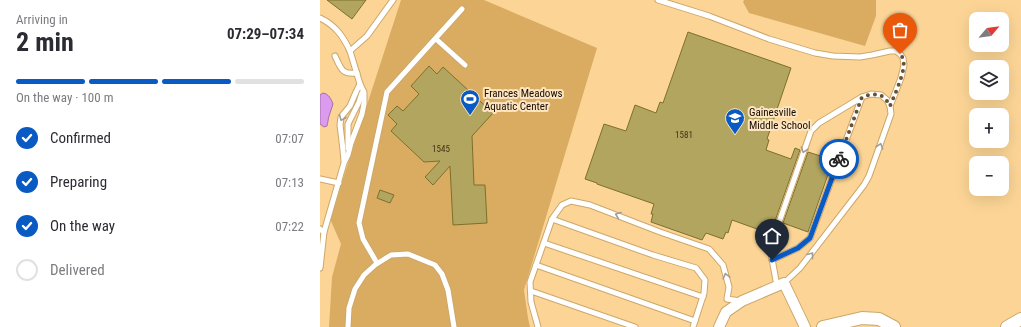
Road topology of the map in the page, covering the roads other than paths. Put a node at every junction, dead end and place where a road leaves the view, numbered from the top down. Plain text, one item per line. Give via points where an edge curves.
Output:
1 (393, 0) edge
2 (658, 0) edge
3 (462, 9) dead end
4 (320, 18) edge
5 (436, 39) junction
6 (350, 51) junction
7 (335, 56) dead end
8 (465, 65) dead end
9 (357, 73) junction
10 (360, 84) junction
11 (862, 97) junction
12 (890, 106) junction
13 (348, 153) junction
14 (344, 163) junction
15 (320, 179) edge
16 (338, 183) junction
17 (552, 219) junction
18 (322, 231) edge
19 (544, 242) junction
20 (772, 260) junction
21 (377, 263) junction
22 (536, 265) junction
23 (320, 268) edge
24 (780, 285) junction
25 (530, 291) junction
26 (703, 297) junction
27 (742, 301) junction
28 (1021, 319) edge
29 (696, 321) junction
30 (348, 327) edge
31 (454, 327) edge
32 (538, 327) edge
33 (636, 327) edge
34 (693, 327) edge
35 (719, 327) edge
36 (805, 327) edge
37 (823, 327) edge
38 (894, 327) edge
39 (1007, 327) edge

1 - 6 lane via 367,36
2 - 12 lane via 815,53 860,57 896,51 903,58 904,64
3 - 5 lane
4 - 6 lane via 340,33
5 - 8 lane
5 - 21 lane via 387,92 359,223 363,239
6 - 9 lane
7 - 9 lane via 345,73
9 - 10 lane
10 - 13 lane via 362,94 348,124
10 - 13 lane via 364,92 364,104
10 -> 14 lane via 350,106 341,118
11 - 12 lane via 870,94 881,95
11 - 20 lane via 810,238 798,248
11 -> 20 lane via 819,123 811,132 770,248
24 -> 12 lane via 800,268 864,185 891,114
13 - 14 lane
14 - 16 lane
15 - 16 lane
16 - 18 lane
17 - 19 lane
17 - 26 lane via 696,268 705,280
27 -> 17 lane via 727,299 729,287 723,265 709,249 590,204 571,201 562,205
18 - 23 lane
19 - 22 lane
19 - 26 lane
20 - 24 lane
21 - 30 lane via 364,275 356,289 349,308
21 - 31 lane via 390,255 408,254 435,265 442,274 448,290
22 - 25 lane via 530,282
22 - 29 lane
24 - 27 street
24 - 36 street
25 - 32 lane
25 - 33 lane
26 - 29 lane
27 - 35 street via 726,312
28 - 39 street
29 - 34 lane
37 - 38 street via 862,318 879,319

